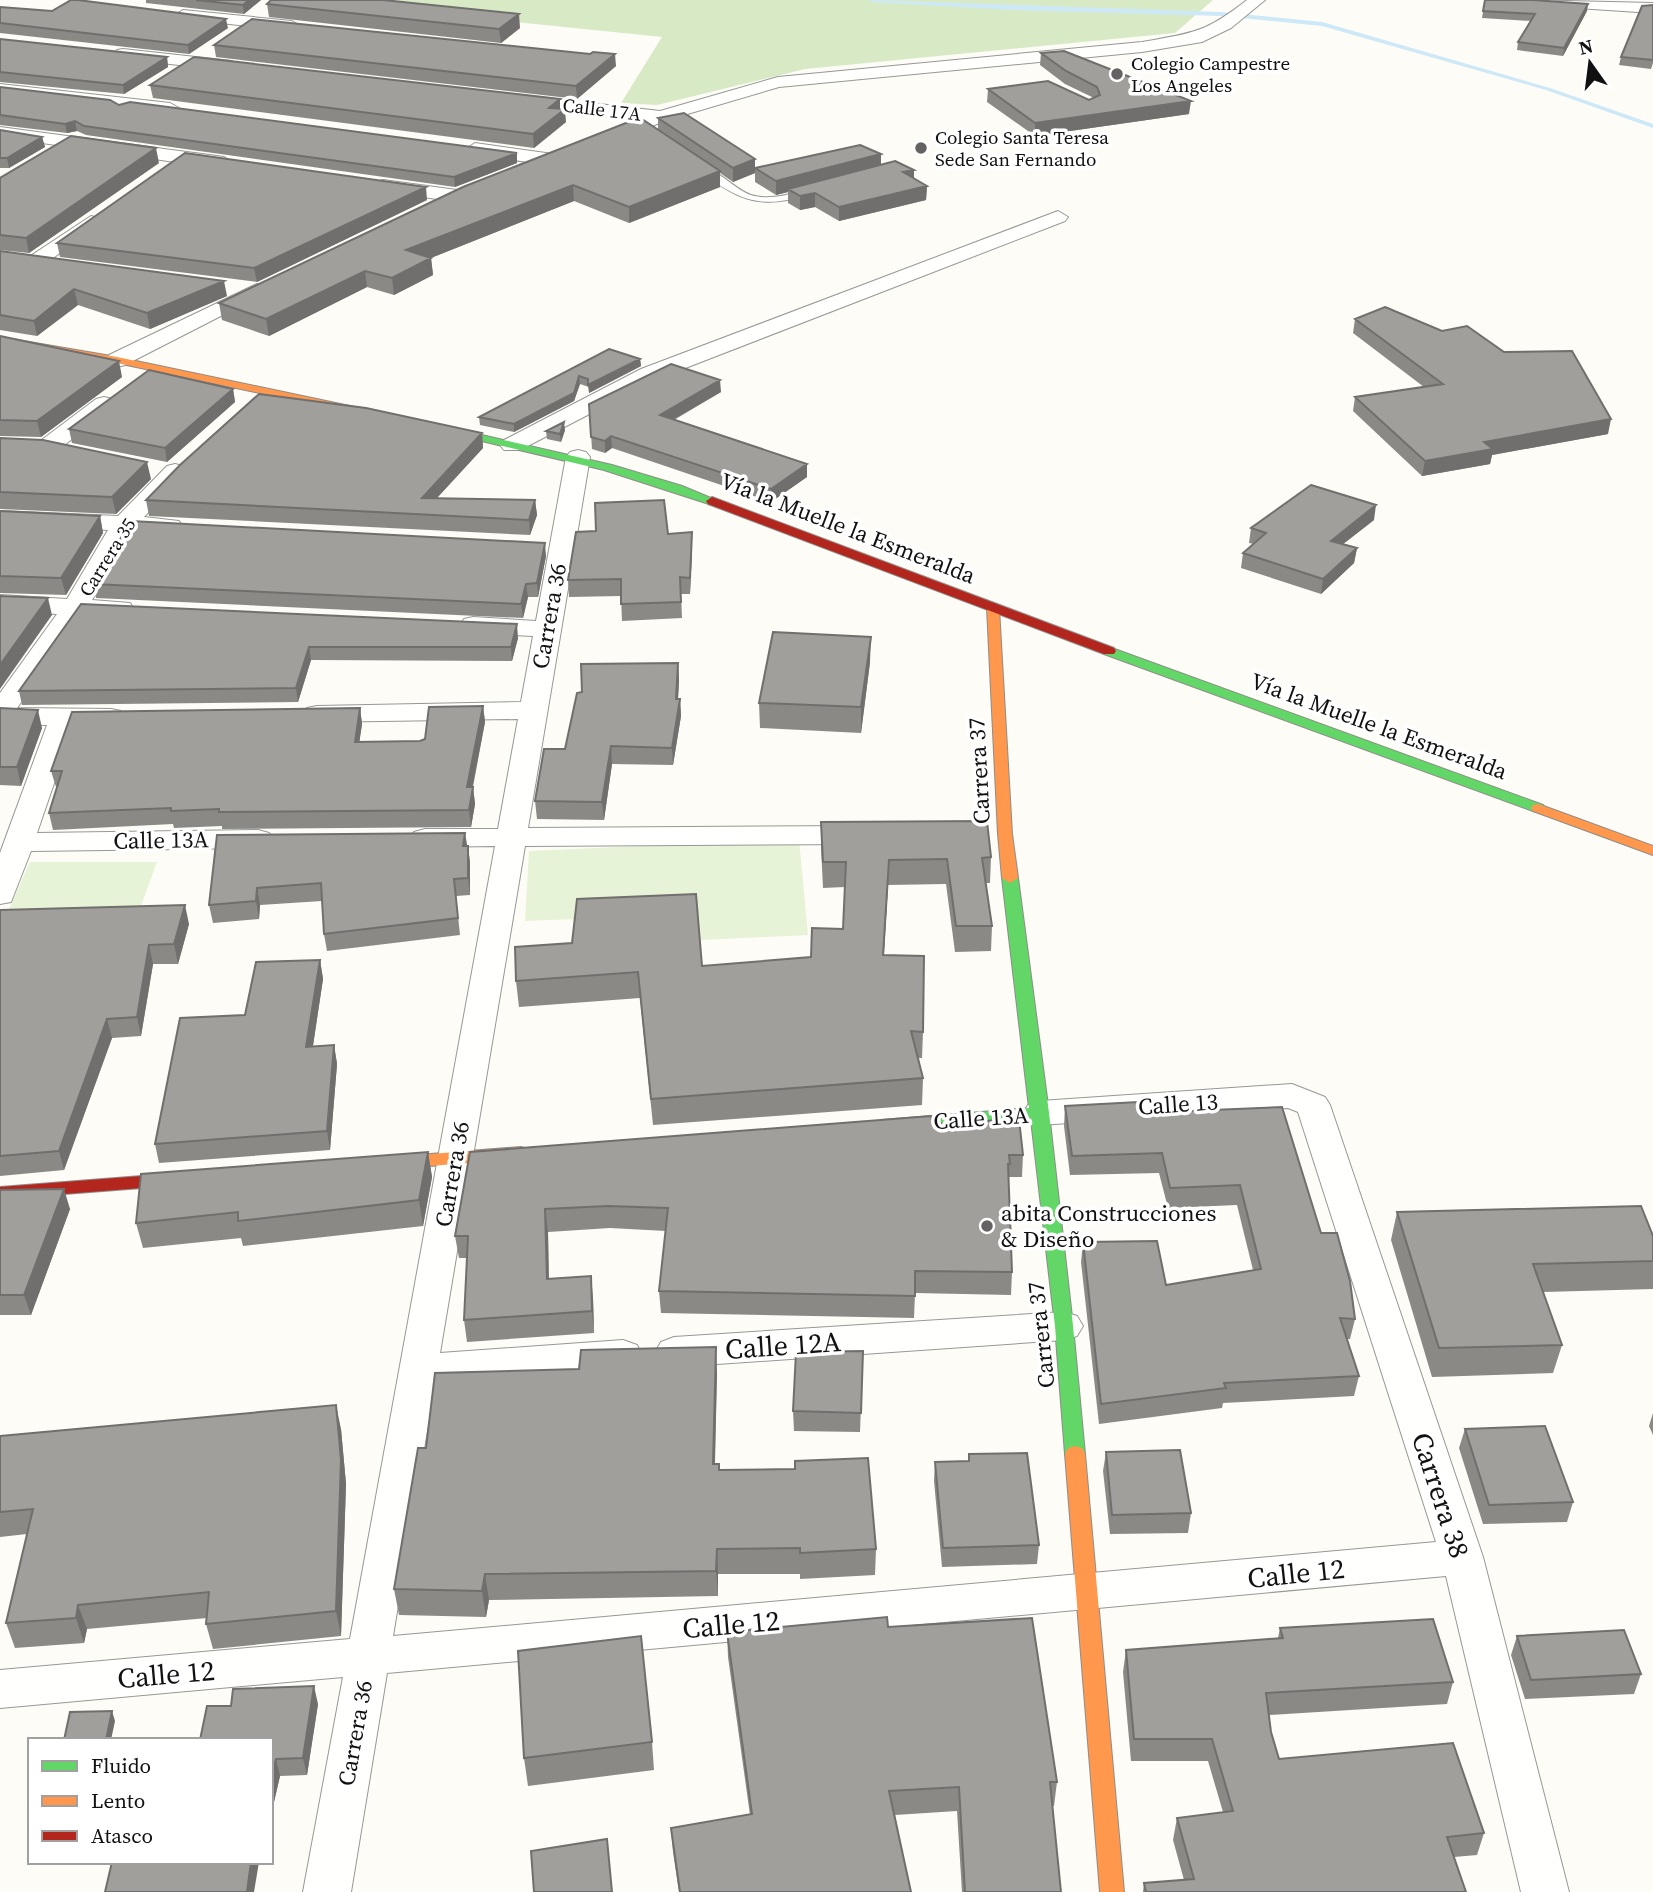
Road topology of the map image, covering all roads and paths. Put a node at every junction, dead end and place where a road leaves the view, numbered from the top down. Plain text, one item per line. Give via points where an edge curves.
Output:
1 (1257, 0) edge
2 (1532, 0) edge
3 (267, 7) edge
4 (1652, 7) edge
5 (161, 12) edge
6 (252, 22) junction
7 (308, 28) edge
8 (110, 52) edge
9 (192, 61) junction
10 (1002, 61) junction
11 (247, 68) edge
12 (171, 75) edge
13 (1034, 78) dead end
14 (0, 89) edge
15 (150, 89) dead end
16 (496, 97) edge
17 (129, 103) junction
18 (183, 110) edge
19 (661, 116) junction
20 (0, 132) edge
21 (70, 141) junction
22 (591, 145) edge
23 (457, 147) edge
24 (48, 154) edge
25 (184, 157) junction
26 (239, 165) edge
27 (696, 165) edge
28 (161, 173) edge
29 (517, 174) edge
30 (361, 183) edge
31 (481, 187) edge
32 (823, 189) edge
33 (457, 197) junction
34 (432, 208) edge
35 (104, 213) edge
36 (1058, 217) dead end
37 (12, 259) edge
38 (36, 261) junction
39 (64, 265) edge
40 (215, 285) edge
41 (0, 340) edge
42 (117, 360) junction
43 (153, 368) junction
44 (266, 391) junction
45 (246, 409) edge
46 (376, 415) edge
47 (417, 424) edge
48 (512, 444) junction
49 (72, 453) edge
50 (193, 454) edge
51 (578, 457) junction
52 (147, 468) edge
53 (173, 472) junction
54 (0, 518) edge
55 (124, 524) junction
56 (191, 527) edge
57 (0, 603) edge
58 (75, 607) junction
59 (993, 608) junction
60 (145, 610) edge
61 (450, 624) edge
62 (547, 629) junction
63 (533, 710) junction
64 (0, 714) edge
65 (298, 714) edge
66 (132, 717) edge
67 (62, 718) junction
68 (895, 835) edge
69 (510, 837) junction
70 (398, 838) edge
71 (287, 839) edge
72 (13, 850) edge
73 (1653, 851) edge
74 (0, 895) edge
75 (1313, 1105) joint
76 (1040, 1113) junction
77 (859, 1127) edge
78 (538, 1152) edge
79 (455, 1158) junction
80 (358, 1166) edge
81 (207, 1177) edge
82 (0, 1193) edge
83 (1063, 1326) junction
84 (418, 1369) junction
85 (1462, 1557) junction
86 (1087, 1593) junction
87 (368, 1655) junction
88 (0, 1689) edge
89 (327, 1892) edge
90 (1112, 1892) edge
91 (1545, 1892) edge

1 - 10 street via 1202,37
2 - 4 street
3 - 6 street
5 - 6 street
6 - 7 street
6 - 9 street
8 - 9 street
9 - 11 street
9 - 12 street
10 - 13 street
10 - 19 street via 778,82
14 - 17 street
15 - 17 street
16 - 19 street, Calle 17A
17 - 18 street
17 - 21 street
19 - 22 street via 646,130
20 - 21 street
21 - 24 street
21 - 25 street
23 - 29 street via 560,158
25 - 26 street
25 - 28 street
27 - 32 lane via 751,201 770,202
30 - 33 street
31 - 33 street
33 - 34 street
35 - 38 street
36 - 48 street via 649,374
37 - 38 street
38 - 39 street
40 - 42 street via 263,288
41 - 42 street
42 - 43 street
43 - 44 street
43 - 49 street via 35,447
44 - 45 street
44 - 46 street
47 - 48 street, Vía la Muelle la Esmeralda
48 - 51 street, Vía la Muelle la Esmeralda
50 - 53 street, Carrera 35
51 - 59 street, Vía la Muelle la Esmeralda via 648,477
51 - 62 street, Carrera 36 via 547,546
52 - 53 street
53 - 55 street, Carrera 35
54 - 55 street
55 - 56 street
55 - 58 street, Carrera 35
57 - 58 street
58 - 60 street
58 - 64 street, Carrera 35
59 - 73 street, Vía la Muelle la Esmeralda
59 - 76 street, Carrera 37 via 991,834
61 - 62 street
62 - 63 street, Carrera 36
63 - 65 street
63 - 69 street, Carrera 36
64 - 67 street
66 - 67 street
67 - 72 street
68 - 69 street
69 - 70 street
69 - 79 street, Carrera 36
71 - 72 street, Calle 13A
72 - 74 street
75 - 76 street, Calle 13 via 1292,1096
75 - 85 street, Carrera 38
76 - 77 street, Calle 13A
76 - 83 street, Carrera 37
78 - 79 street
79 - 80 street
79 - 84 street, Carrera 36
81 - 82 street
83 - 84 street, Calle 12A
83 - 86 street, Carrera 37
84 - 87 street, Carrera 36
85 - 86 street, Calle 12
85 - 91 street, Carrera 38
86 - 87 street, Calle 12
86 - 90 street, Carrera 37
87 - 88 street, Calle 12
87 - 89 street, Carrera 36

